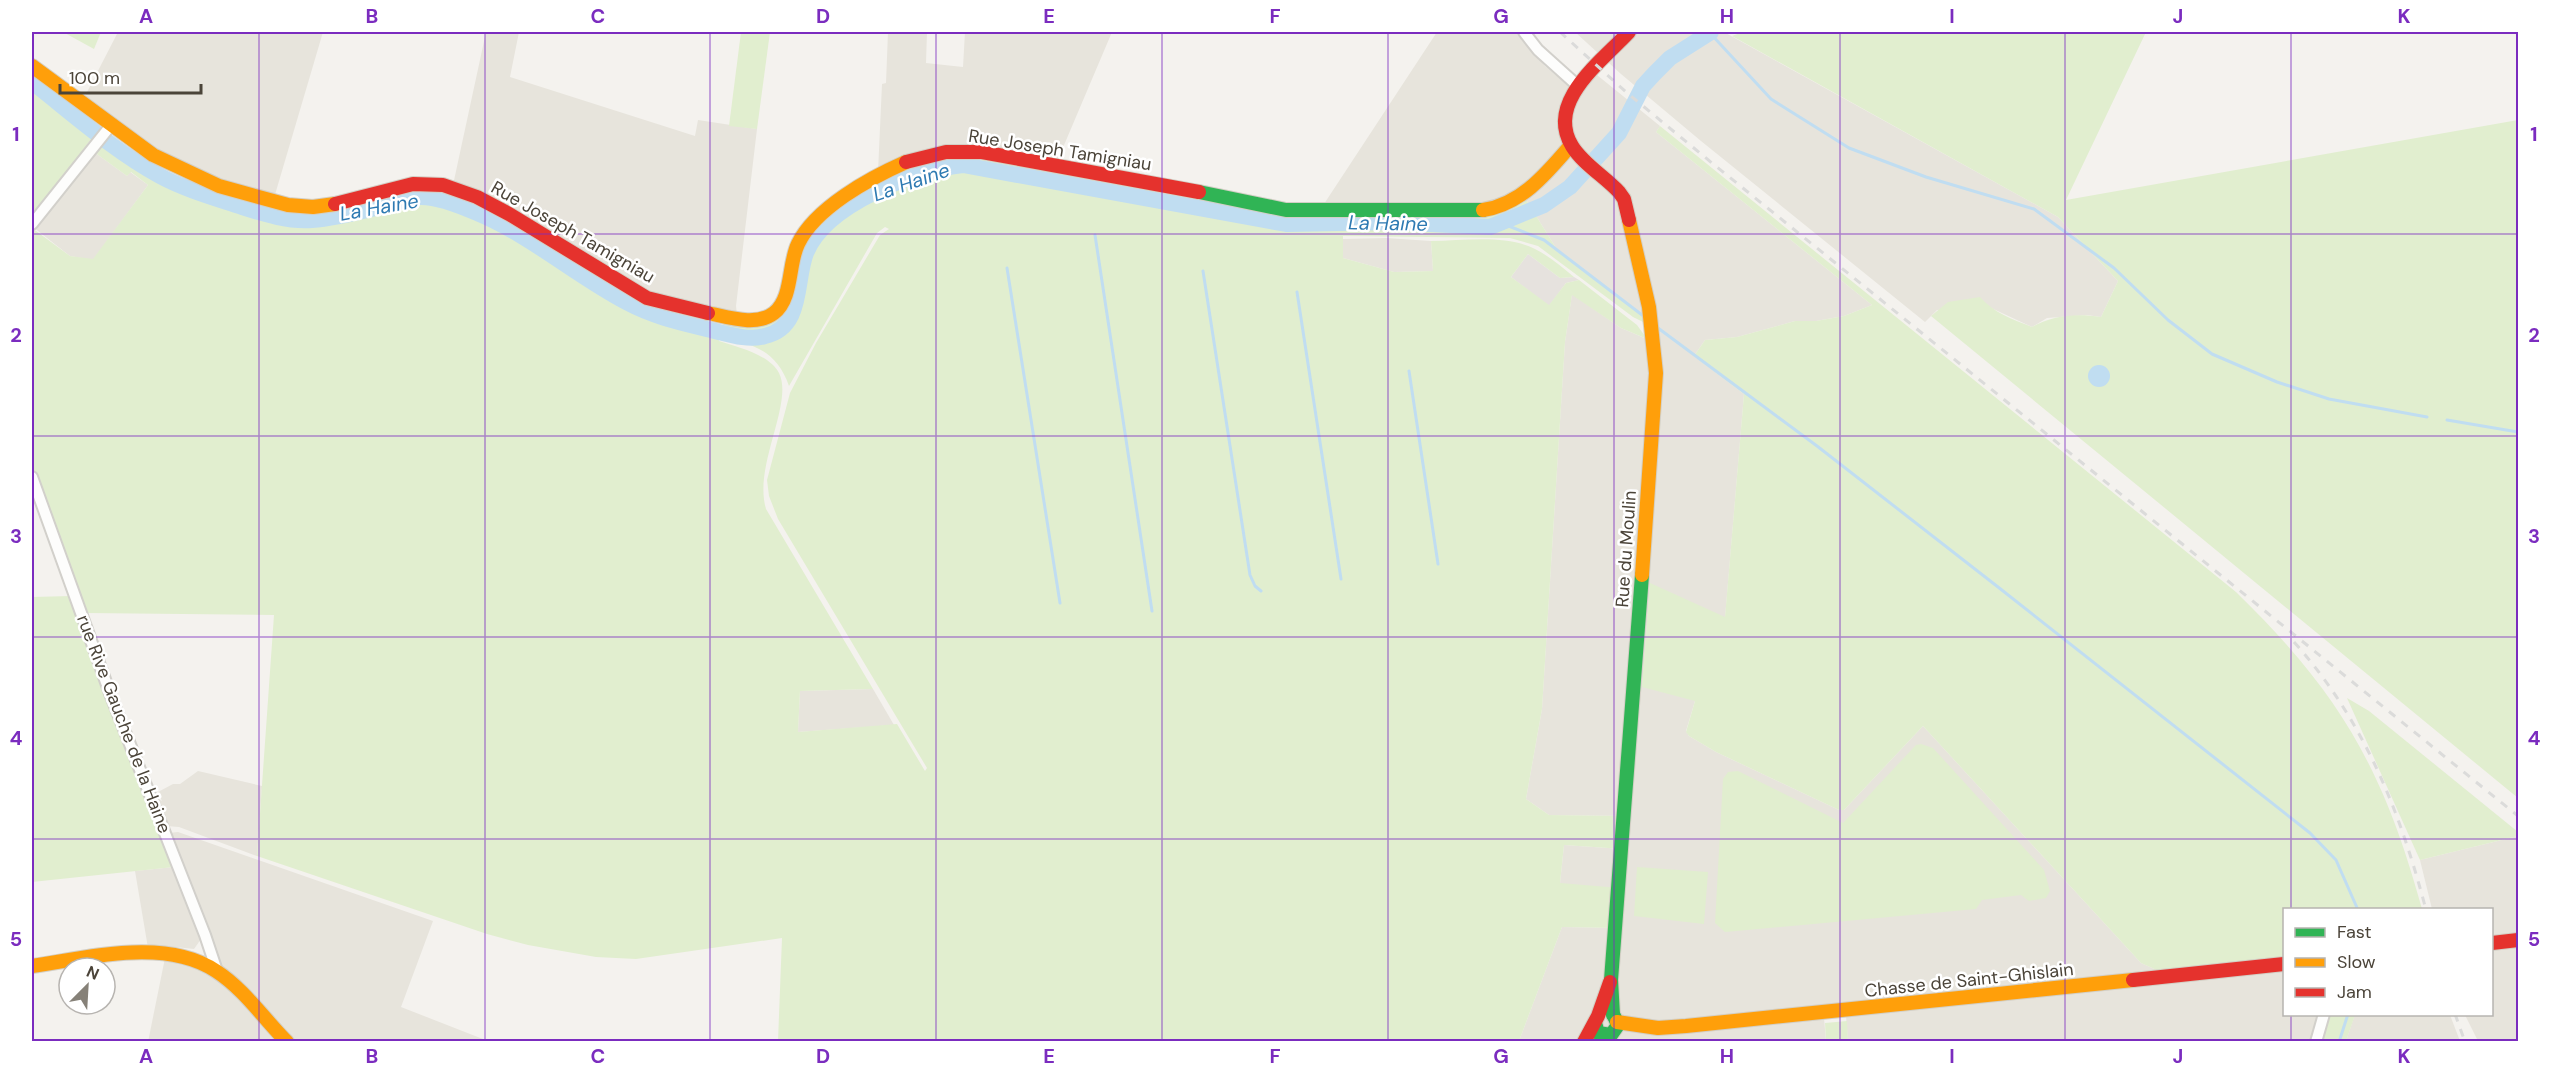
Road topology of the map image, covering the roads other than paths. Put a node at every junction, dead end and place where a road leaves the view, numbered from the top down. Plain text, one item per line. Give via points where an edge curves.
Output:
1 (1524, 32) edge
2 (1629, 32) edge
3 (32, 66) edge
4 (1578, 86) junction
5 (110, 126) junction
6 (1576, 150) junction
7 (32, 224) edge
8 (32, 477) edge
9 (2518, 940) edge
10 (2493, 943) edge
11 (2283, 964) edge
12 (32, 966) edge
13 (217, 971) junction
14 (2323, 1016) edge
15 (1605, 1026) edge
16 (287, 1041) edge
17 (1584, 1041) edge
18 (2316, 1041) edge

1 - 4 street
2 - 4 street
3 - 5 street, Rue Joseph Tamigniau
4 - 6 street via 1567,99 1564,111 1566,131
5 - 6 street, Rue Joseph Tamigniau via 181,171 288,205 344,203 422,183 458,189 510,214 633,291 678,307 751,321 774,313 783,300 797,245 824,212 876,177 931,154 982,152 1286,210 1473,212 1496,208 1523,195
5 - 7 street
6 - 15 street, Rue du Moulin via 1624,199 1650,309 1656,373 1623,849
8 - 13 street, rue Rive Gauche de la Haine
9 - 10 street
11 - 15 street, Chasse de Saint-Ghislain via 1658,1028
12 - 13 street via 171,953 195,959
13 - 16 street
14 - 18 street
15 - 17 street, Rue du Moulin

